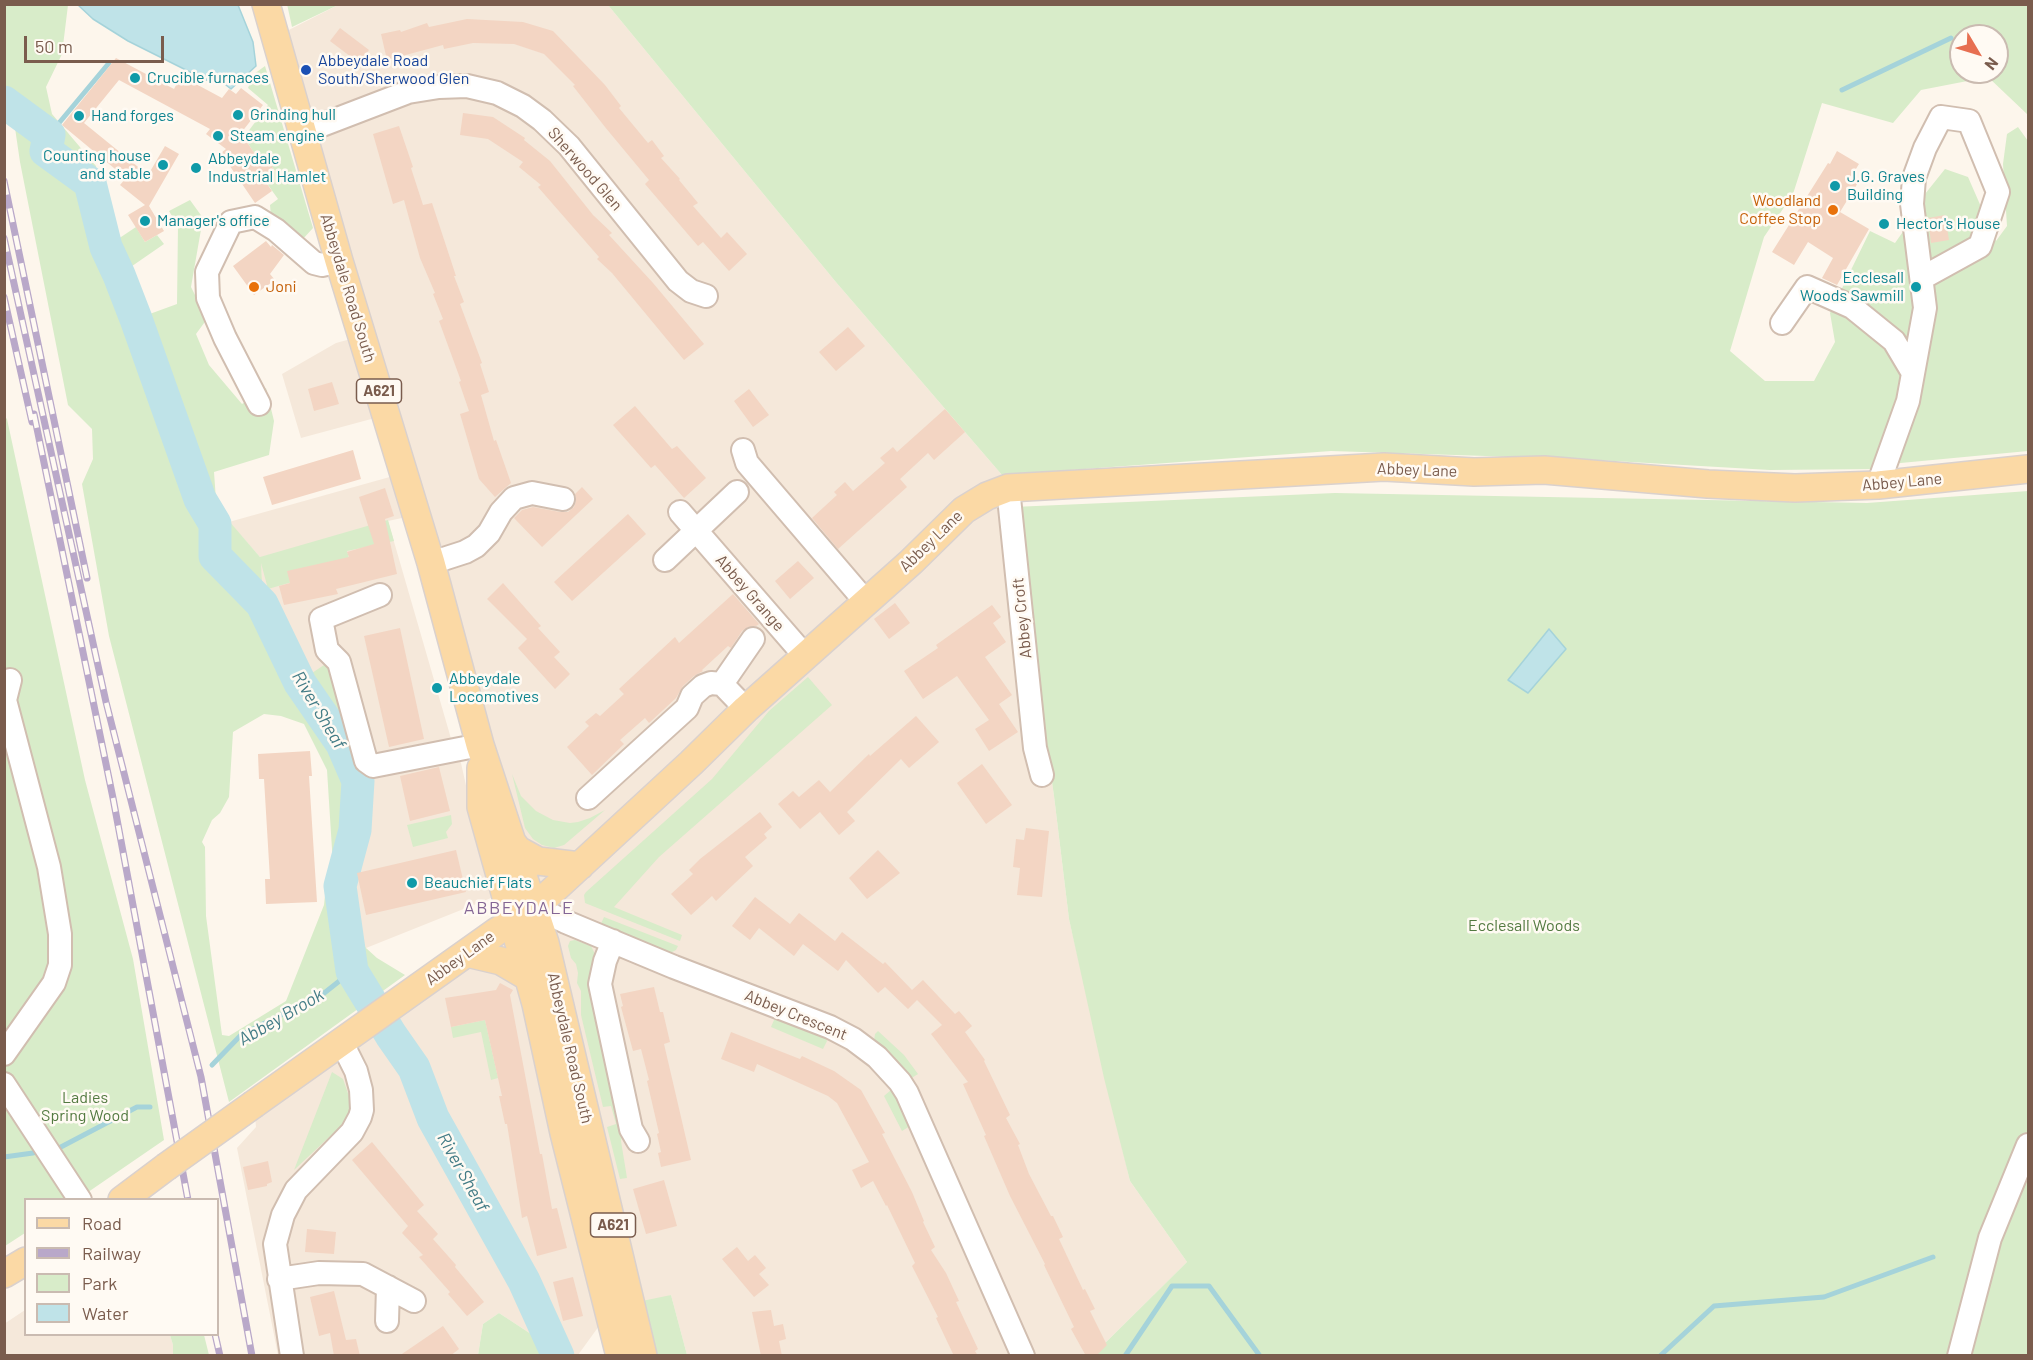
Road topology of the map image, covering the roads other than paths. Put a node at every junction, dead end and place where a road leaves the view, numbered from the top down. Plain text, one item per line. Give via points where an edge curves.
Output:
1 (266, 4) edge
2 (302, 133) junction
3 (339, 261) junction
4 (1922, 278) junction
5 (706, 296) dead end
6 (1782, 323) dead end
7 (1912, 374) junction
8 (259, 404) dead end
9 (743, 450) dead end
10 (2028, 469) edge
11 (1878, 485) junction
12 (1008, 488) junction
13 (737, 492) dead end
14 (563, 499) dead end
15 (680, 512) dead end
16 (695, 530) junction
17 (665, 560) dead end
18 (431, 563) junction
19 (380, 595) dead end
20 (866, 602) junction
21 (753, 639) dead end
22 (805, 656) junction
23 (10, 680) dead end
24 (722, 684) junction
25 (746, 709) junction
26 (480, 745) junction
27 (1042, 775) dead end
28 (588, 798) dead end
29 (511, 841) junction
30 (580, 866) junction
31 (524, 914) junction
32 (613, 941) junction
33 (467, 953) junction
34 (530, 978) junction
35 (349, 1038) junction
36 (4, 1054) edge
37 (4, 1084) edge
38 (638, 1141) dead end
39 (2028, 1145) edge
40 (79, 1198) edge
41 (125, 1198) edge
42 (24, 1262) edge
43 (4, 1274) edge
44 (279, 1279) junction
45 (388, 1287) junction
46 (414, 1301) dead end
47 (387, 1321) dead end
48 (292, 1356) edge
49 (620, 1356) edge
50 (643, 1356) edge
51 (1023, 1356) edge
52 (1959, 1356) edge

1 - 2 main road, Abbeydale Road South / A621
2 - 3 main road, Abbeydale Road South / A621
2 - 5 street, Sherwood Glen via 408,92 467,86 497,93 523,106 569,146 678,281
3 - 8 street via 322,266 314,263 255,217 231,222 207,272 208,298
3 - 18 main road, Abbeydale Road South / A621
4 - 4 street via 1912,204 1914,178 1941,117 1969,121 1998,192 1980,246
4 - 7 street via 1924,308
6 - 7 street via 1807,287 1852,306 1894,341
7 - 11 street via 1908,402
9 - 20 street via 747,463
10 - 11 main road, Abbey Lane
11 - 12 main road, Abbey Lane via 1795,488 1544,470 1474,472 1384,467
12 - 20 main road, Abbey Lane via 964,510
12 - 27 street, Abbey Croft via 1027,751
13 - 16 street
14 - 18 street via 532,493 514,498 476,546
15 - 16 street, Abbey Grange
16 - 17 street
16 - 22 street, Abbey Grange
18 - 26 main road, Abbeydale Road South / A621
19 - 26 street via 321,619 327,650 339,662 366,761 373,766
20 - 22 main road, Abbey Lane
21 - 24 street
22 - 25 main road, Abbey Lane
23 - 36 street via 5,700 49,867 60,934 60,965 54,983
24 - 25 street
24 - 28 street via 711,683 698,690 687,708
25 - 30 main road, Abbey Lane
26 - 29 main road, Abbeydale Road South / A621
26 - 31 main road, Abbeydale Road South / A621 via 481,807
29 - 30 main road via 534,860
29 - 31 main road, Abbeydale Road South / A621
30 - 31 main road, Abbey Lane
31 - 32 street, Abbey Crescent via 566,922
31 - 33 main road, Abbey Lane
31 - 34 main road, Abbeydale Road South / A621
31 - 50 main road, Abbeydale Road South / A621 via 563,1014
32 - 38 street via 604,960 600,984 631,1129
32 - 51 street, Abbey Crescent via 830,1027 877,1057 907,1093
33 - 34 main road via 501,961
33 - 35 main road, Abbey Lane
34 - 49 main road, Abbeydale Road South / A621
35 - 41 main road, Abbey Lane, bridge
35 - 44 street via 362,1110 352,1132 304,1181 283,1215 275,1244
37 - 40 street
39 - 52 street via 1990,1238
42 - 43 main road
44 - 45 street via 319,1273 363,1274
44 - 48 street
45 - 46 street
45 - 47 street

